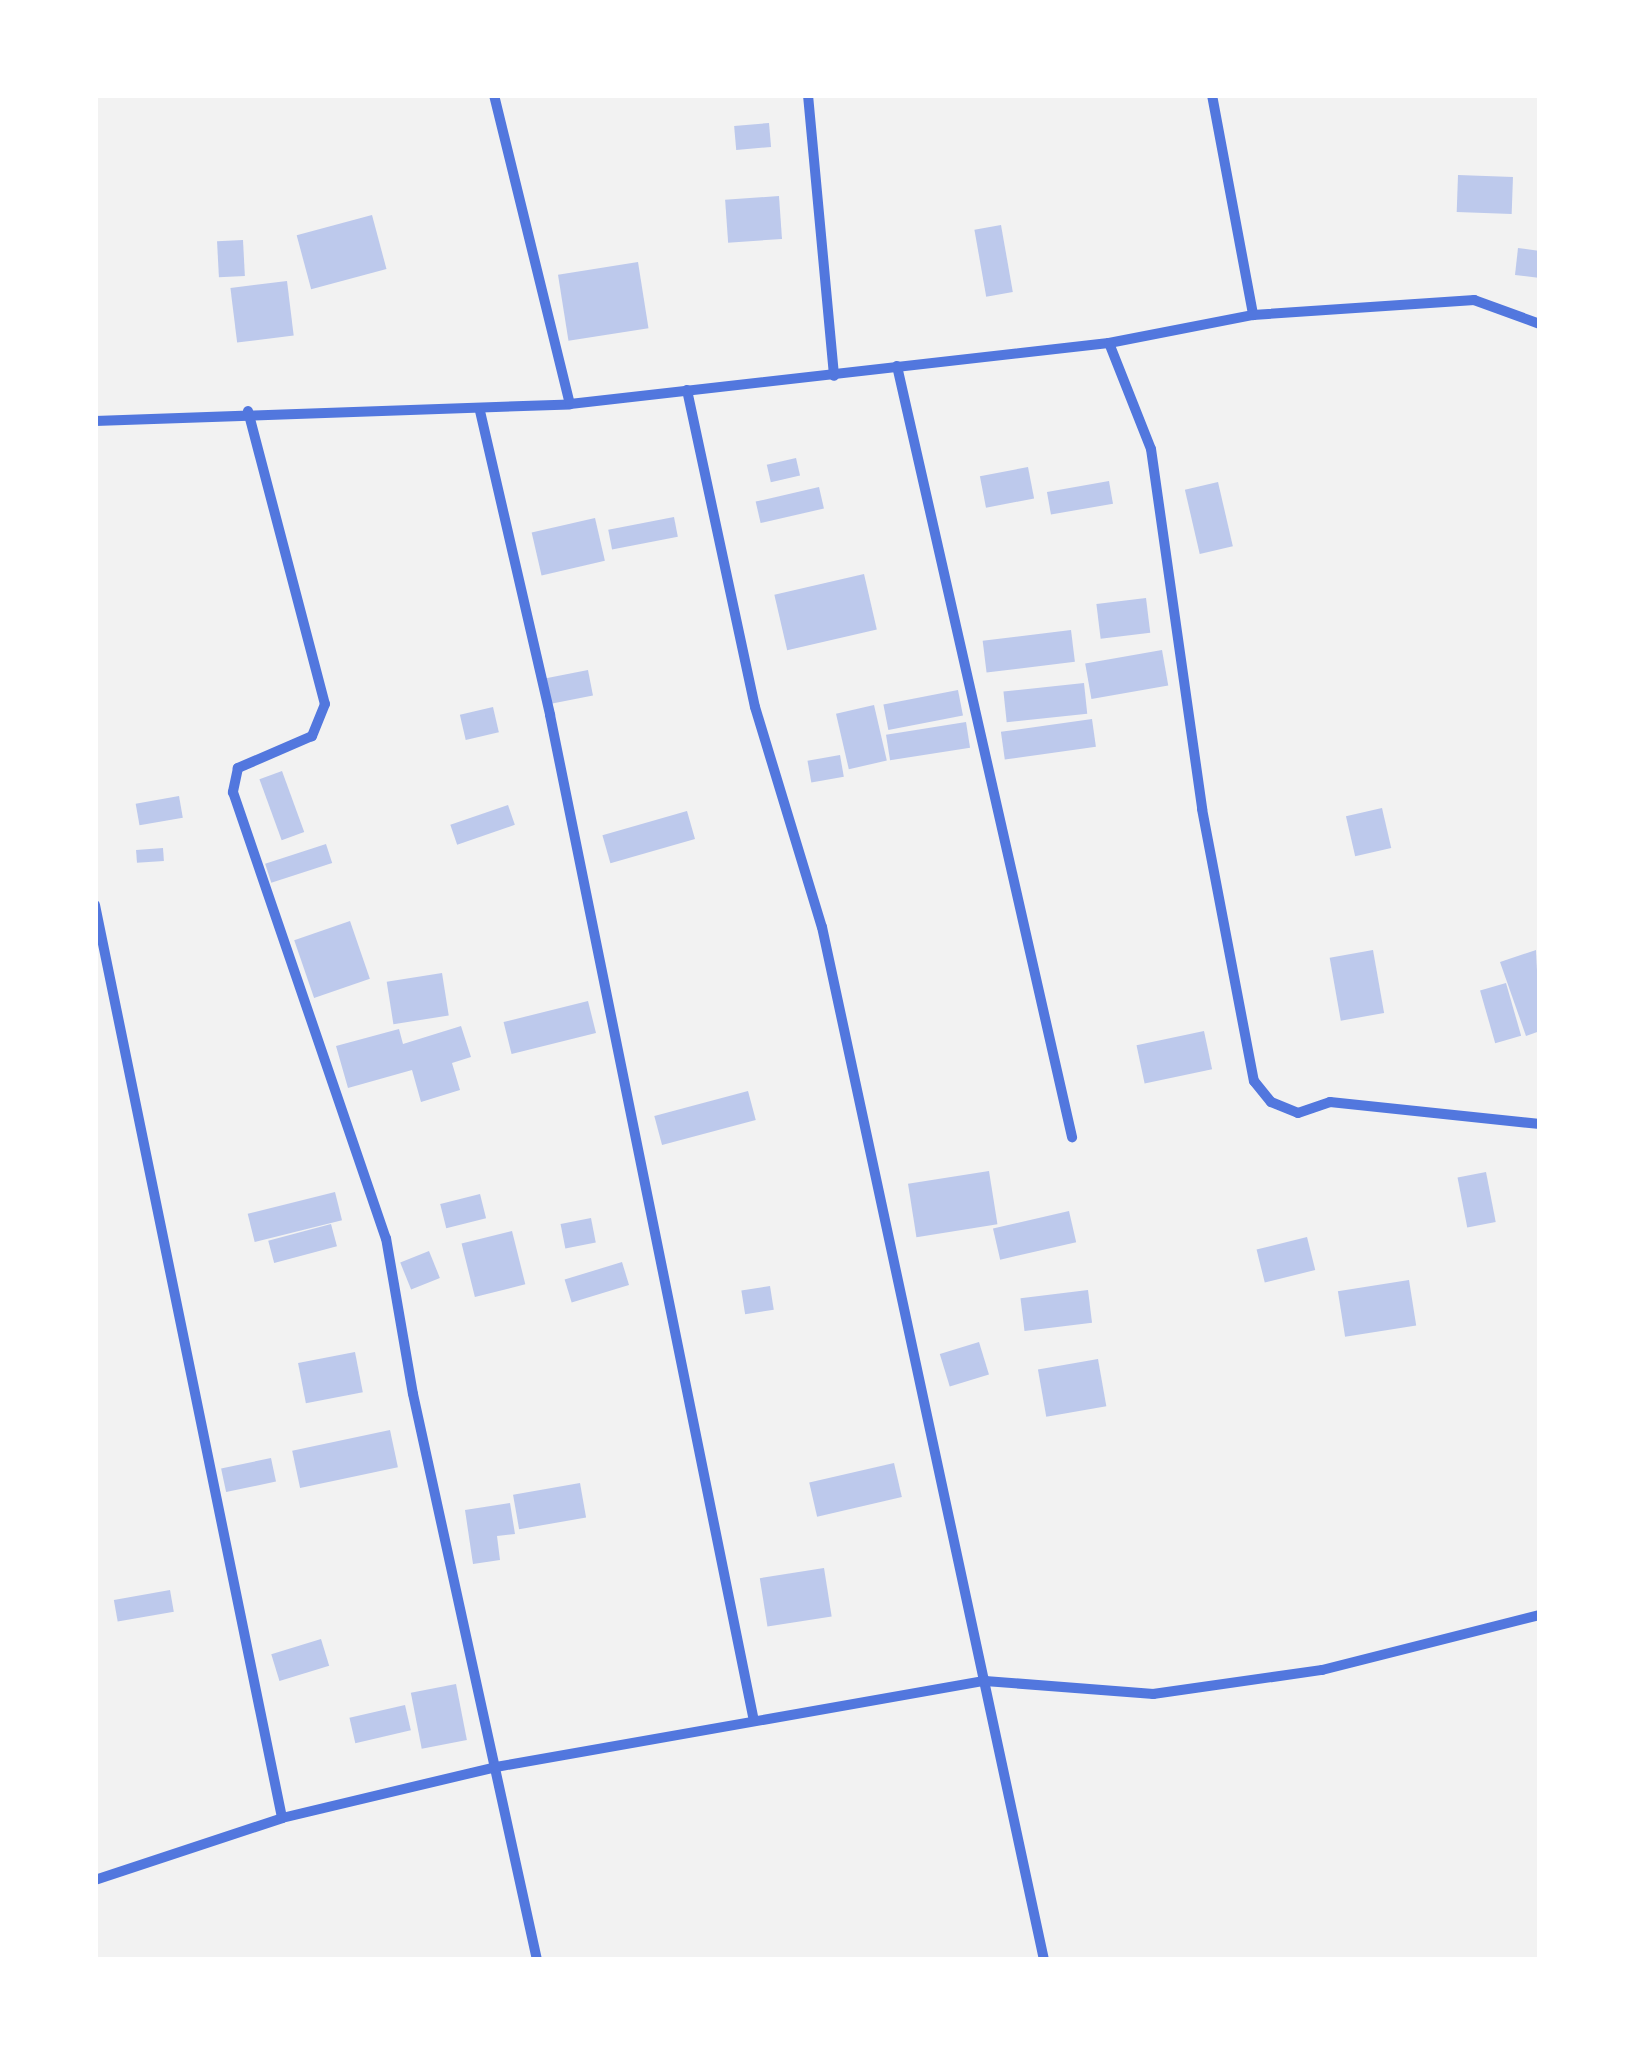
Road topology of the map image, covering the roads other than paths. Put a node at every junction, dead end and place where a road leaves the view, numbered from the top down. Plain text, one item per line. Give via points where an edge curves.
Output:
1 (494, 95) edge
2 (808, 95) edge
3 (1212, 95) edge
4 (1253, 315) junction
5 (1540, 324) edge
6 (1109, 344) junction
7 (896, 366) junction
8 (834, 376) junction
9 (687, 390) junction
10 (570, 404) junction
11 (248, 411) junction
12 (480, 411) junction
13 (95, 420) edge
14 (95, 905) edge
15 (1540, 1124) edge
16 (1072, 1137) dead end
17 (1540, 1615) edge
18 (985, 1681) junction
19 (754, 1722) junction
20 (496, 1767) junction
21 (282, 1818) junction
22 (95, 1880) edge
23 (537, 1960) edge
24 (1044, 1960) edge

1 - 10 street
2 - 8 street
3 - 4 street
4 - 5 street via 1474,300
4 - 6 street
6 - 7 street
6 - 15 street via 1151,449 1202,809 1254,1080 1271,1102 1298,1113 1330,1102
7 - 8 street
7 - 16 street
8 - 9 street
9 - 10 street
9 - 18 street via 754,707 822,927
10 - 12 street
11 - 12 street
11 - 13 street
11 - 20 street via 325,704 312,736 238,768 233,792 386,1238 413,1394
12 - 19 street via 550,714
14 - 21 street
17 - 18 street via 1322,1670 1153,1694
18 - 19 street
18 - 24 street
19 - 20 street
20 - 21 street
20 - 23 street
21 - 22 street

